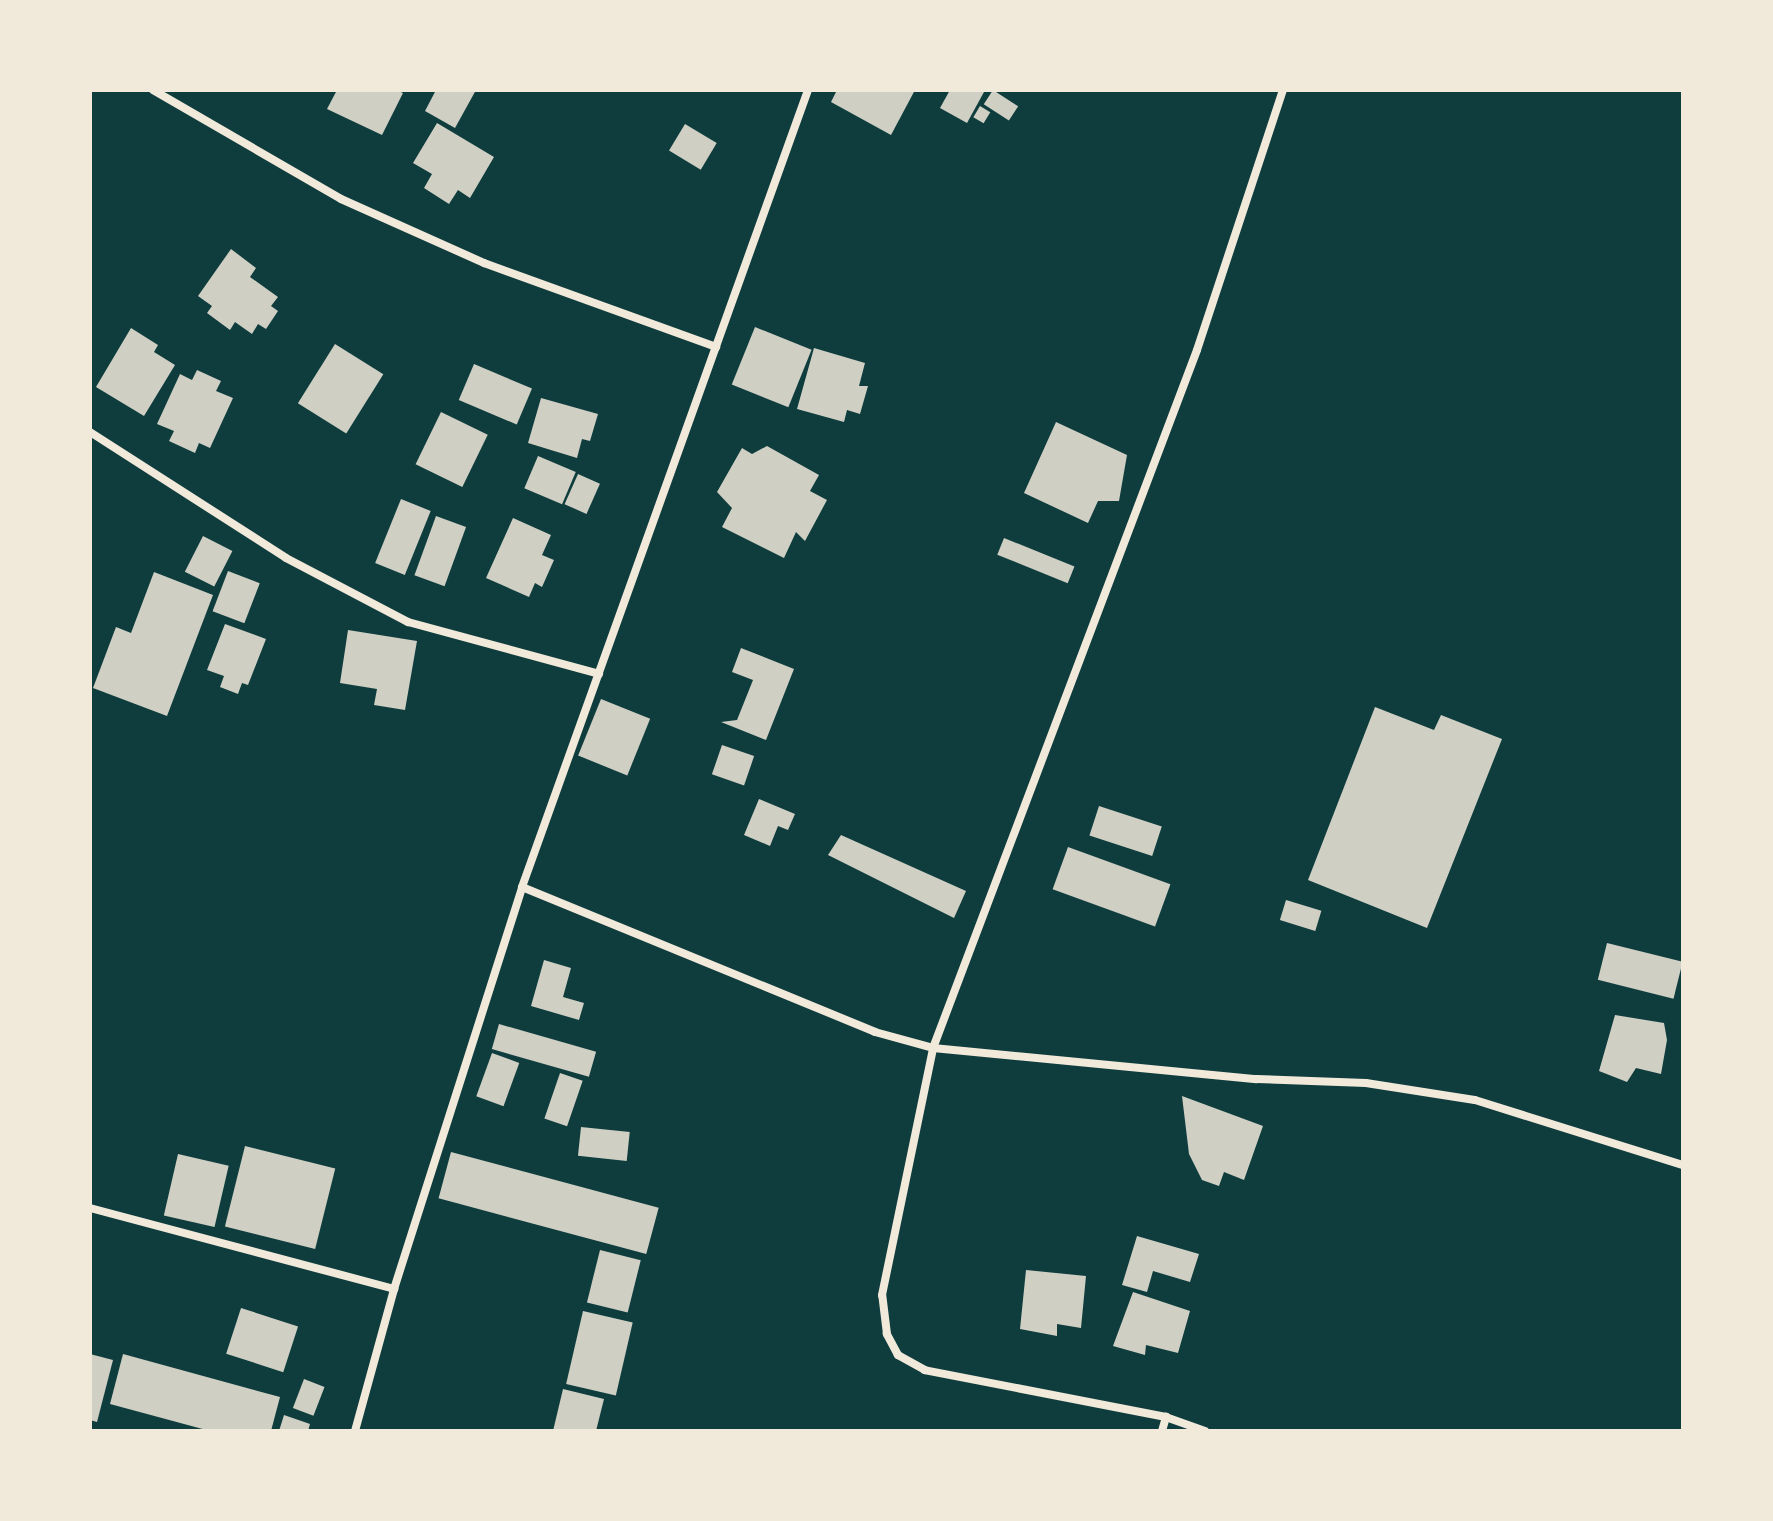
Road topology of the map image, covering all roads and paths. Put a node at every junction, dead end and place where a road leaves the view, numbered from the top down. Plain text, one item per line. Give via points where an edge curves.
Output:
1 (153, 90) edge
2 (808, 90) edge
3 (1283, 90) edge
4 (716, 347) junction
5 (90, 432) edge
6 (599, 674) junction
7 (522, 887) junction
8 (933, 1048) junction
9 (1683, 1165) edge
10 (90, 1208) edge
11 (394, 1289) junction
12 (1166, 1417) junction
13 (355, 1431) edge
14 (1162, 1431) edge
15 (1205, 1431) edge

1 - 4 street via 369,212 484,263
2 - 4 street
3 - 8 street via 1197,350
4 - 6 street
5 - 6 street via 286,558 408,622
6 - 7 street
7 - 8 street via 875,1032
7 - 11 street
8 - 9 street via 1241,1077 1366,1083 1459,1097
8 - 12 street via 882,1295 887,1334 898,1355 925,1370
10 - 11 street
11 - 13 street
12 - 14 street
12 - 15 street

